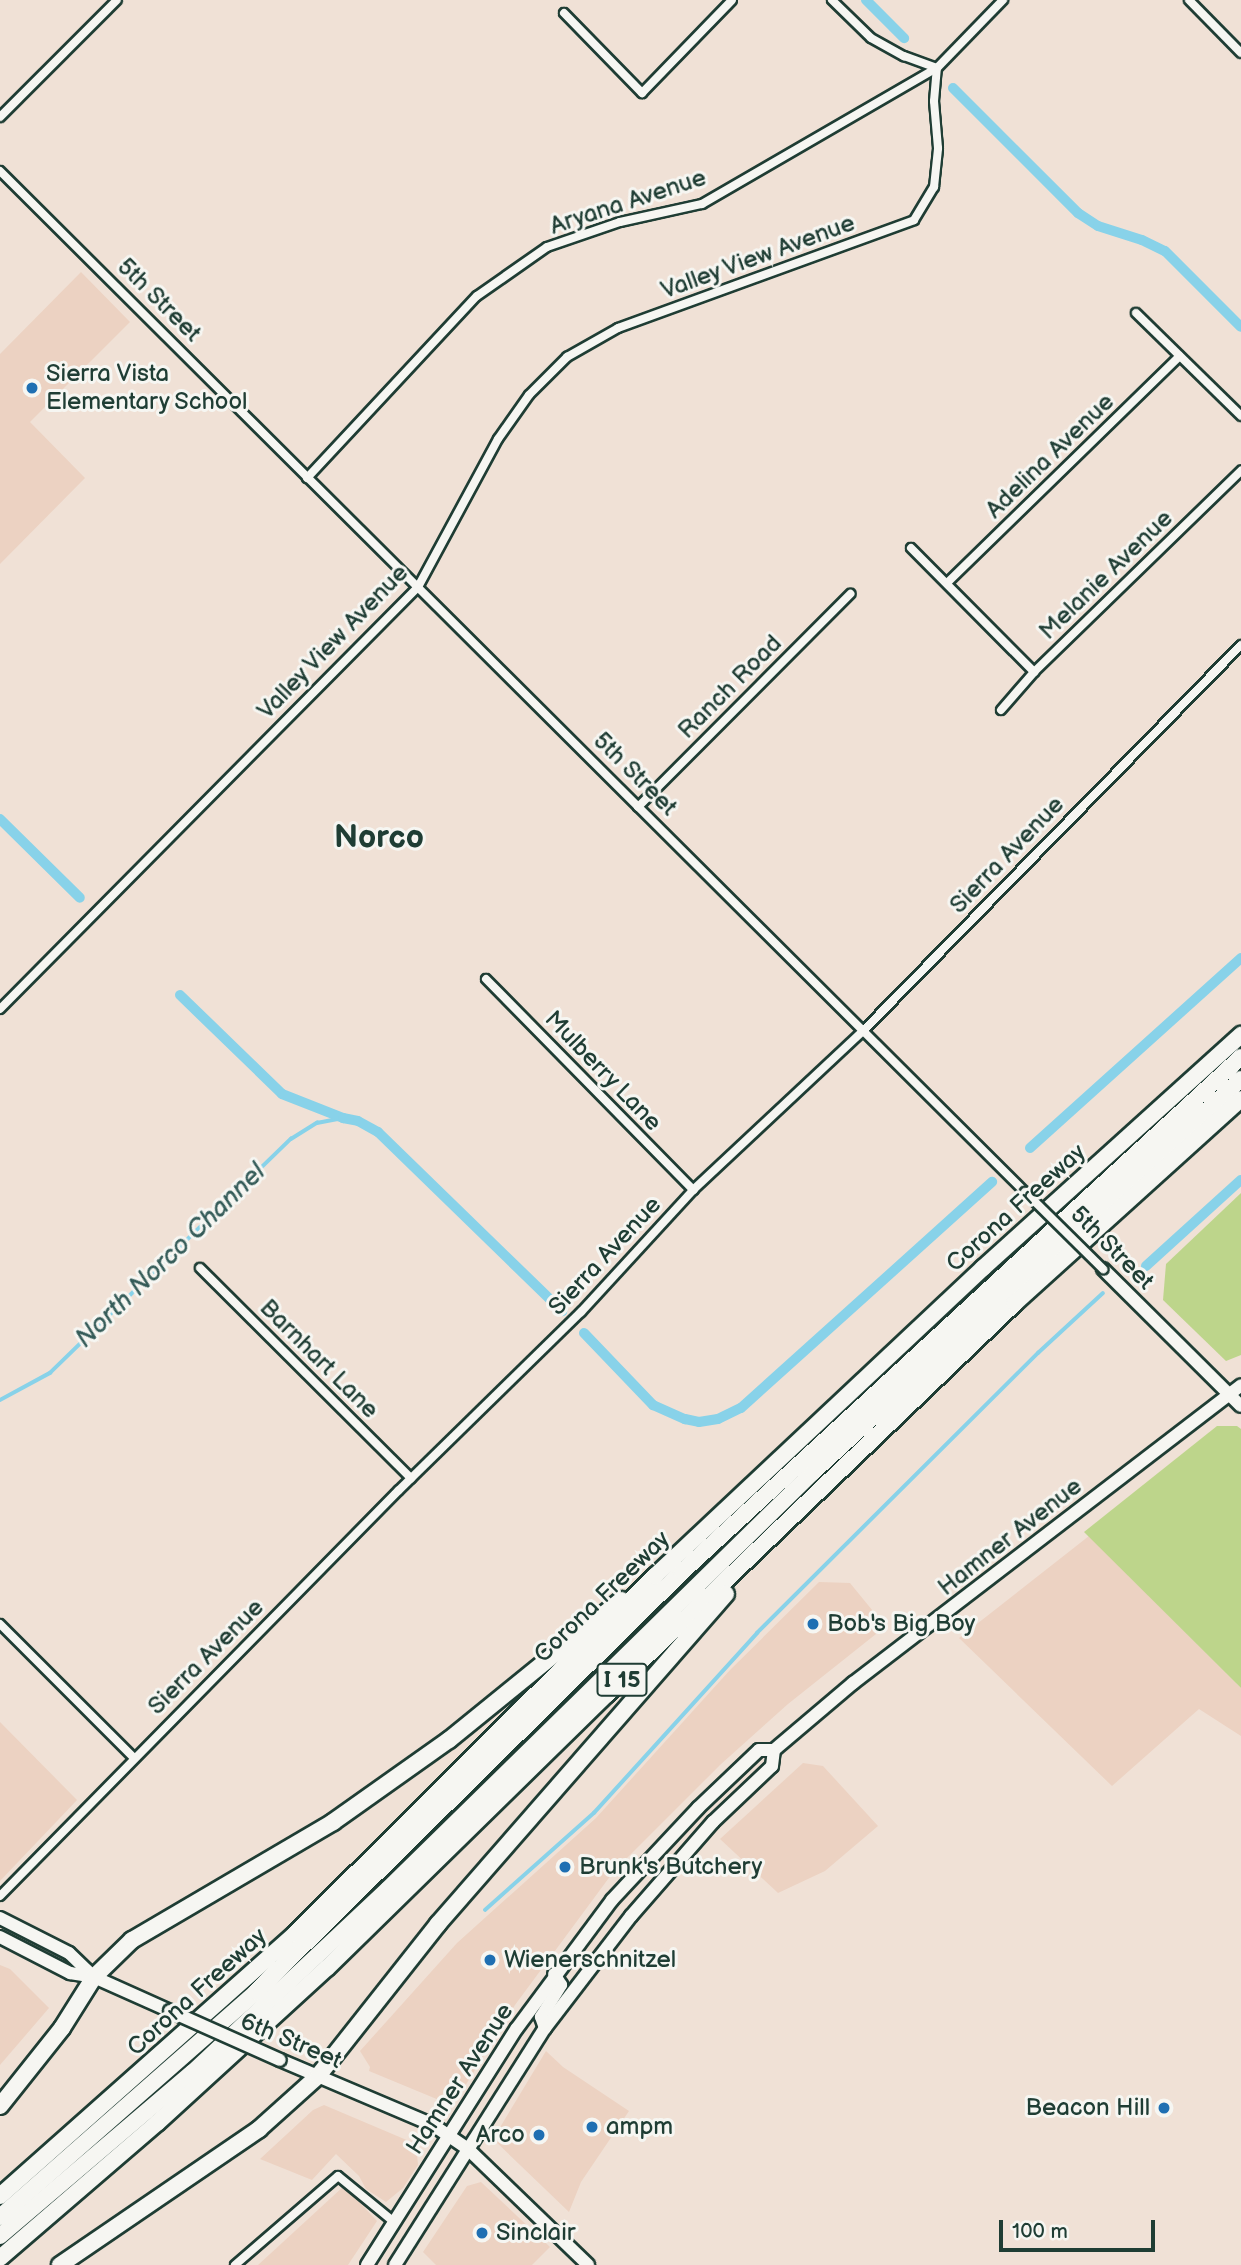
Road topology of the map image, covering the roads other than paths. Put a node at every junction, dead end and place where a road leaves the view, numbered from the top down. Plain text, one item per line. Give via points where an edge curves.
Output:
1 (117, 0) edge
2 (732, 0) edge
3 (832, 0) edge
4 (1003, 0) edge
5 (1189, 0) edge
6 (564, 13) dead end
7 (1241, 53) edge
8 (937, 68) junction
9 (0, 117) edge
10 (0, 172) edge
11 (1136, 313) dead end
12 (1180, 356) junction
13 (1241, 416) edge
14 (1241, 471) edge
15 (307, 478) junction
16 (911, 548) dead end
17 (947, 583) junction
18 (418, 587) junction
19 (850, 594) dead end
20 (1241, 645) edge
21 (1034, 672) junction
22 (1001, 710) dead end
23 (638, 807) junction
24 (485, 979) dead end
25 (0, 1009) edge
26 (864, 1030) junction
27 (1241, 1035) edge
28 (1241, 1057) edge
29 (1241, 1079) edge
30 (1241, 1098) edge
31 (692, 1190) junction
32 (200, 1268) dead end
33 (1103, 1269) joint
34 (1241, 1385) edge
35 (1229, 1395) junction
36 (1241, 1406) edge
37 (411, 1478) junction
38 (827, 1484) junction
39 (655, 1576) junction
40 (0, 1624) edge
41 (774, 1750) junction
42 (133, 1757) junction
43 (0, 1896) edge
44 (0, 1918) edge
45 (0, 1937) edge
46 (554, 1974) junction
47 (94, 1978) junction
48 (545, 2028) junction
49 (317, 2076) junction
50 (0, 2106) edge
51 (448, 2135) junction
52 (468, 2149) junction
53 (0, 2196) edge
54 (0, 2217) edge
55 (394, 2222) junction
56 (0, 2236) edge
57 (0, 2258) edge
58 (60, 2265) edge
59 (234, 2265) edge
60 (368, 2265) edge
61 (395, 2265) edge
62 (588, 2265) edge

1 - 9 street
2 - 6 street via 642,93
3 - 8 street via 872,38
4 - 8 street
5 - 7 street
8 - 15 street, Aryana Avenue via 702,204 620,222 547,247 477,296
8 - 18 street, Valley View Avenue via 934,187 914,220 618,328 567,357 529,395 498,439
10 - 15 street, 5th Street
11 - 12 street
12 - 13 street
12 - 17 street, Adelina Avenue
14 - 21 street, Melanie Avenue
15 - 18 street, 5th Street
16 - 17 street
17 - 21 street
18 - 23 street, 5th Street
18 - 25 street, Valley View Avenue
19 - 23 street, Ranch Road
20 - 26 street, Sierra Avenue
21 - 22 street, Melanie Avenue
23 - 26 street, 5th Street
24 - 31 street, Mulberry Lane
26 - 31 street, Sierra Avenue
26 - 33 street, 5th Street, bridge
27 - 39 highway, Corona Freeway / I 15 via 983,1268
28 - 54 highway via 682,1572 256,1992
29 - 56 highway via 813,1472 388,1889 212,2053
30 - 38 highway, I 15 via 1015,1303
31 - 37 street, Sierra Avenue via 561,1333
32 - 37 street, Barnhart Lane
33 - 35 main road, 5th Street
34 - 35 main road, Hamner Avenue
35 - 36 main road, 5th Street
35 - 41 main road, Hamner Avenue via 853,1683
37 - 42 street, Sierra Avenue
38 - 49 highway via 682,1642 438,1924
38 - 57 highway, I 15 via 327,1968
39 - 47 highway via 601,1614 428,1755 333,1822 132,1940
39 - 53 highway, Corona Freeway / I 15 via 295,1934
40 - 42 street
41 - 46 main road, Hamner Avenue via 759,1750 698,1808 612,1900
41 - 48 main road, Hamner Avenue via 772,1766 713,1822 631,1916
42 - 43 street, Sierra Avenue
44 - 47 main road, 6th Street via 69,1953
45 - 47 main road, 6th Street via 69,1973
46 - 48 main road via 561,1985 541,2017
46 - 51 main road, Hamner Avenue
47 - 49 main road, 6th Street, bridge
47 - 50 highway via 62,2028
48 - 52 main road, Hamner Avenue
49 - 51 main road, 6th Street
49 - 58 highway via 259,2129
51 - 52 main road, 6th Street
51 - 55 main road, Hamner Avenue
52 - 61 main road, Hamner Avenue
52 - 62 main road, 6th Street
55 - 59 street via 338,2176
55 - 60 main road, Hamner Avenue

